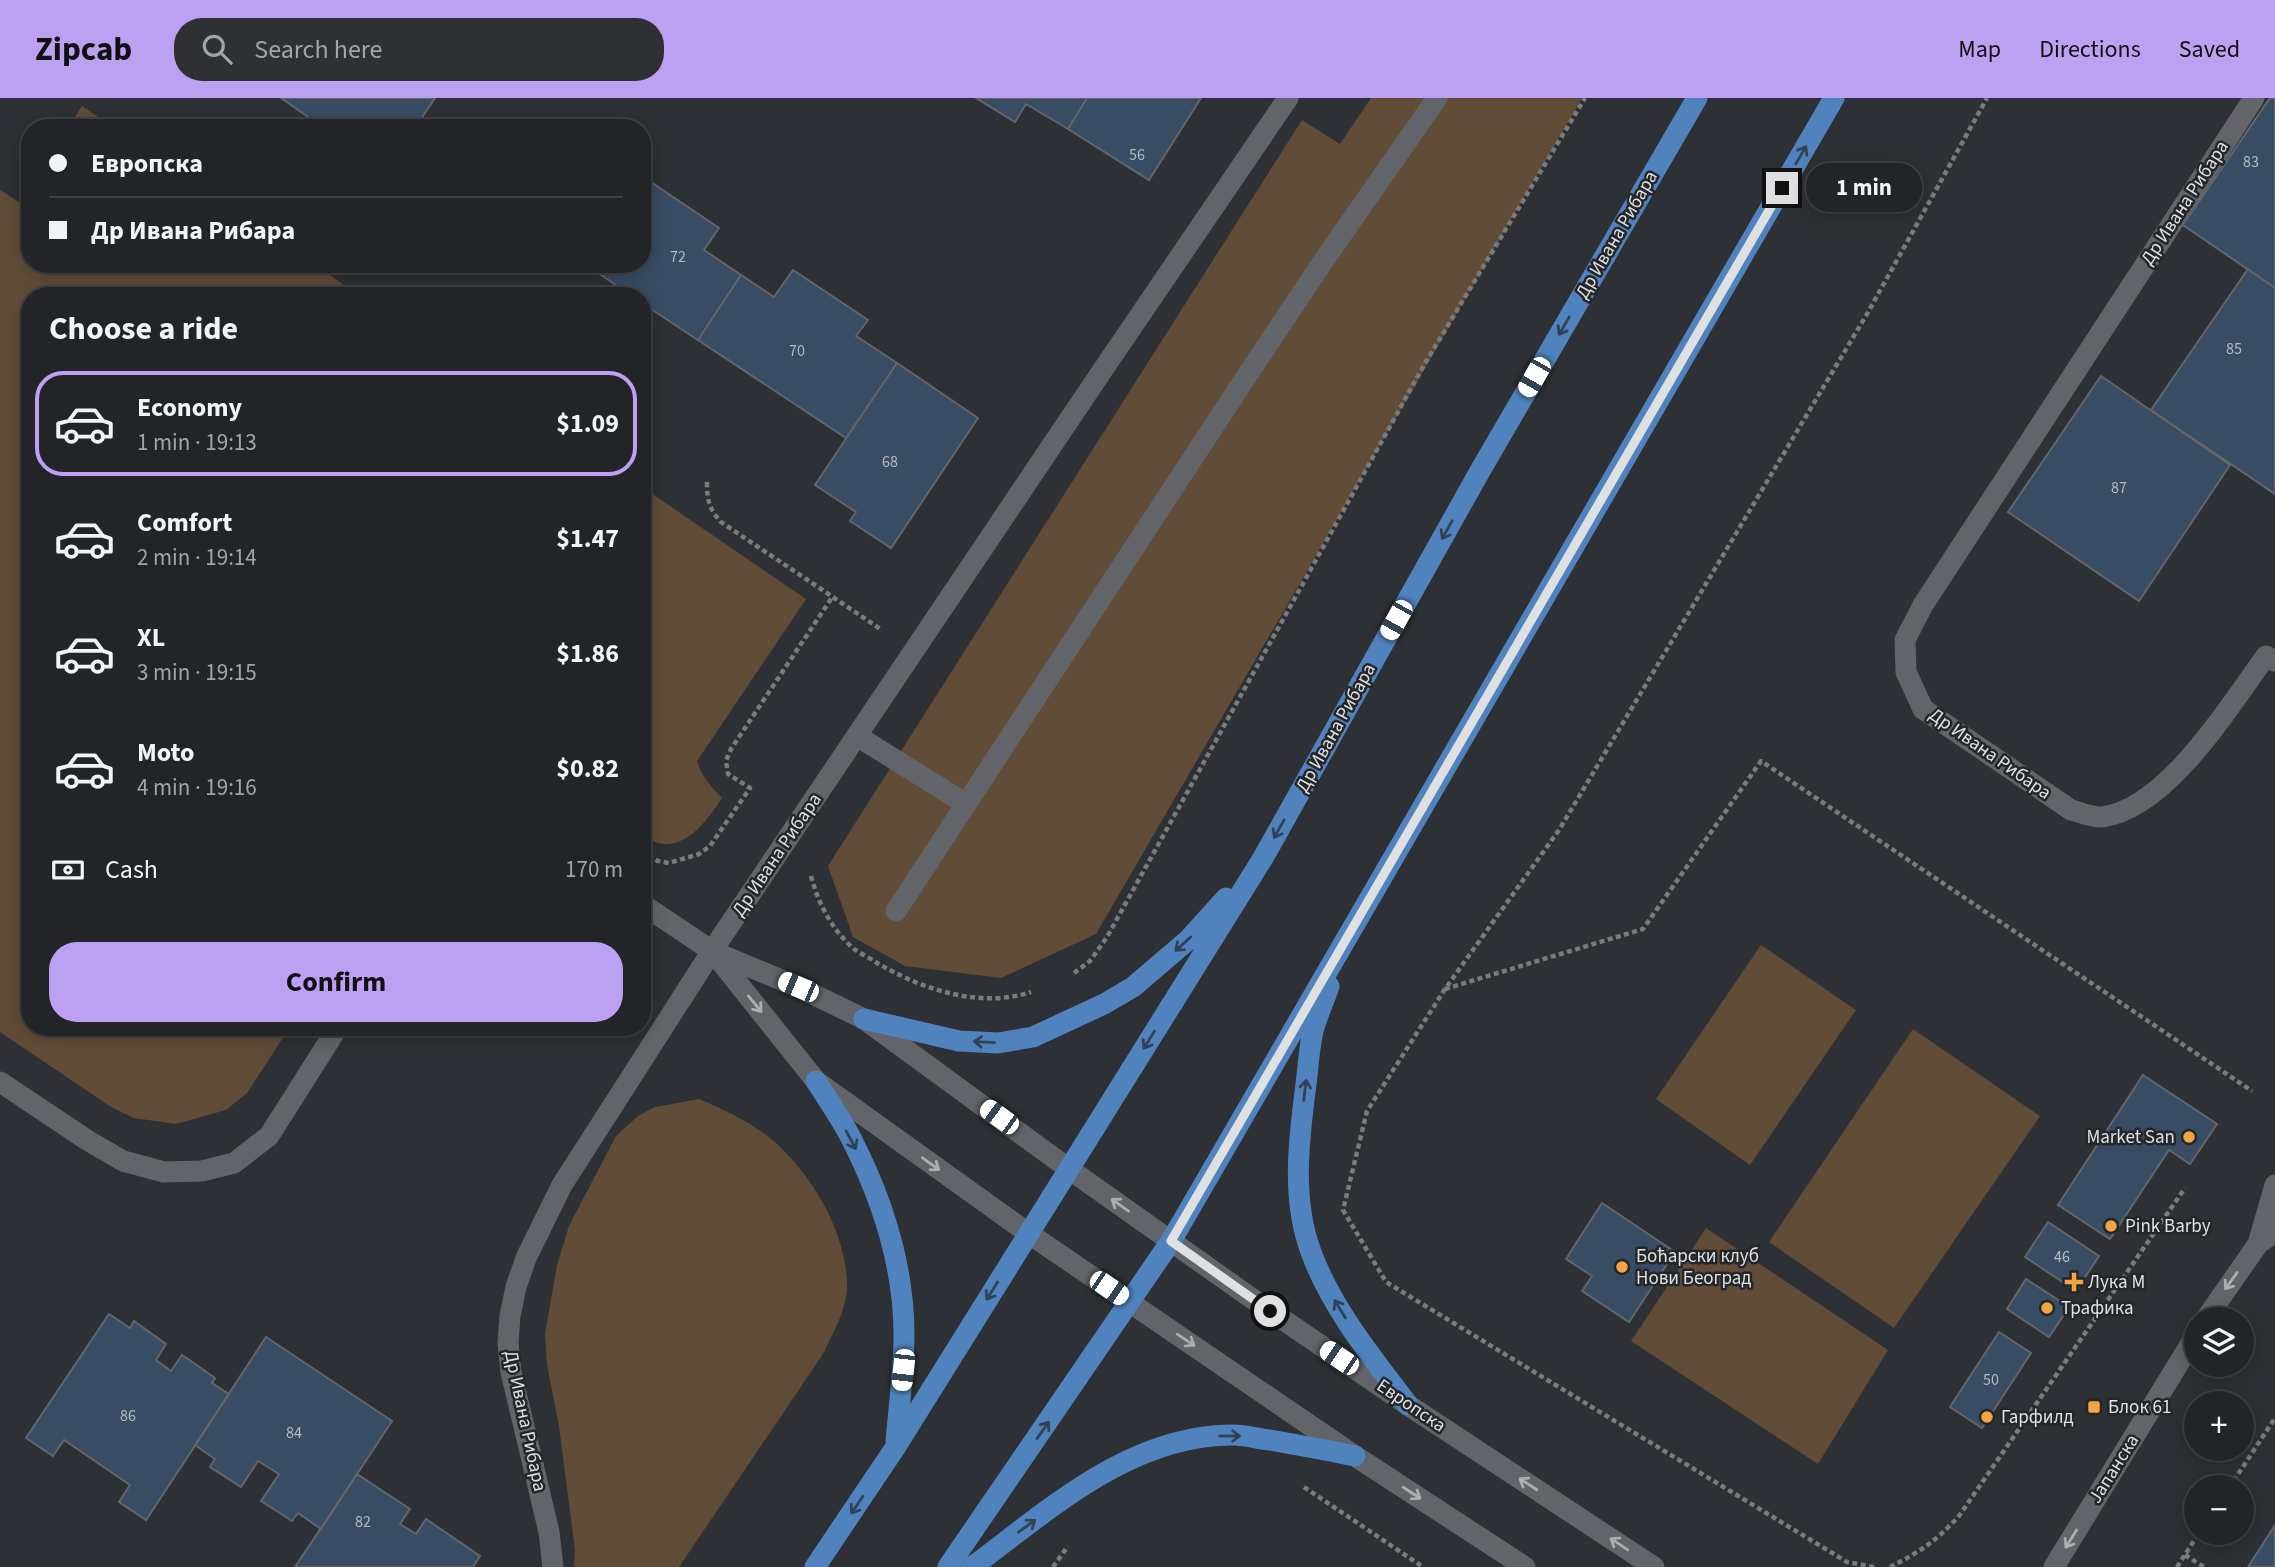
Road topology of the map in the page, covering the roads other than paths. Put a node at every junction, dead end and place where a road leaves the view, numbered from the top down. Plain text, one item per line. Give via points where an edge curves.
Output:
1 (1288, 98) edge
2 (1437, 98) edge
3 (1697, 98) edge
4 (1834, 98) edge
5 (2254, 98) edge
6 (2275, 661) edge
7 (857, 736) junction
8 (966, 804) junction
9 (1263, 858) junction
10 (651, 910) edge
11 (896, 911) dead end
12 (1348, 934) junction
13 (712, 951) junction
14 (864, 1019) junction
15 (332, 1036) edge
16 (816, 1081) junction
17 (0, 1082) edge
18 (1069, 1169) junction
19 (2275, 1185) edge
20 (1028, 1234) junction
21 (2267, 1238) edge
22 (1171, 1241) junction
23 (1130, 1302) junction
24 (2213, 1307) edge
25 (2184, 1355) edge
26 (1408, 1405) junction
27 (895, 1448) junction
28 (1354, 1456) junction
29 (553, 1567) edge
30 (815, 1567) edge
31 (948, 1567) edge
32 (972, 1567) edge
33 (1525, 1567) edge
34 (1654, 1567) edge
35 (2054, 1567) edge

1 - 7 street, Др Ивана Рибара
2 - 8 street via 1310,282
3 -> 9 main road, Др Ивана Рибара
12 -> 4 main road
5 - 6 street, Др Ивана Рибара via 1923,604 1905,640 1906,672 1923,709 2071,810 2099,818 2127,811 2154,794 2188,760 2266,656
7 - 8 street
7 - 13 street, Др Ивана Рибара
8 - 11 street
9 -> 14 main road via 1188,940 1133,987 1043,1033 998,1043 959,1041
9 -> 18 main road, Др Ивана Рибара
10 - 13 street
12 - 22 main road
26 -> 12 main road via 1356,1336 1324,1282 1302,1222 1298,1157 1312,1034
13 - 14 street
13 -> 16 street
13 - 29 street, Др Ивана Рибара via 562,1185 516,1287 508,1343 511,1372
14 - 18 street
15 - 17 street via 269,1136 234,1163 202,1171 164,1172 123,1161
16 -> 20 street
16 -> 27 main road via 852,1139 881,1204 899,1275 903,1358
18 - 20 main road, Др Ивана Рибара
22 -> 18 street
19 - 21 street
20 - 23 street
20 -> 27 main road, Др Ивана Рибара
21 -> 24 street
22 - 23 main road
22 - 26 street, Европска
23 -> 28 street
31 -> 23 main road
25 -> 35 street, Јапанска
34 -> 26 street, Европска
27 -> 30 main road, Др Ивана Рибара
32 -> 28 main road via 1085,1484 1132,1458 1182,1441 1236,1435
28 -> 33 street

